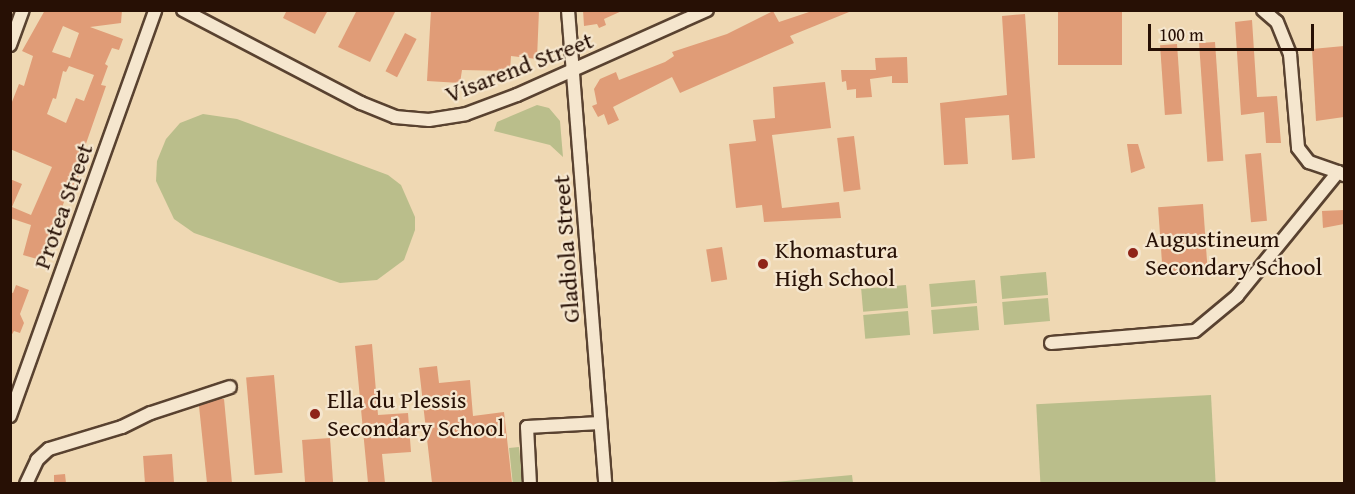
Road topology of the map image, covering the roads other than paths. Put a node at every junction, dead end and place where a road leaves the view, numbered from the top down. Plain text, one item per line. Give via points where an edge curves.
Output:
1 (23, 10) edge
2 (156, 10) edge
3 (183, 10) edge
4 (567, 10) edge
5 (707, 10) edge
6 (1263, 10) edge
7 (10, 45) edge
8 (573, 69) junction
9 (1341, 173) edge
10 (1051, 343) dead end
11 (230, 387) dead end
12 (10, 416) edge
13 (600, 423) junction
14 (27, 483) edge
15 (530, 483) edge
16 (605, 483) edge

1 - 7 street
2 - 12 street, Protea Street
3 - 8 street, Visarend Street via 334,91 378,111 410,119 448,119 466,114
4 - 8 street, Gladiola Street
5 - 8 street, Visarend Street
6 - 9 street via 1277,22 1290,54 1298,148 1309,162
8 - 13 street, Gladiola Street
9 - 10 street via 1237,296 1195,331
11 - 14 street via 49,449 38,460
13 - 15 street via 527,427
13 - 16 street, Gladiola Street

